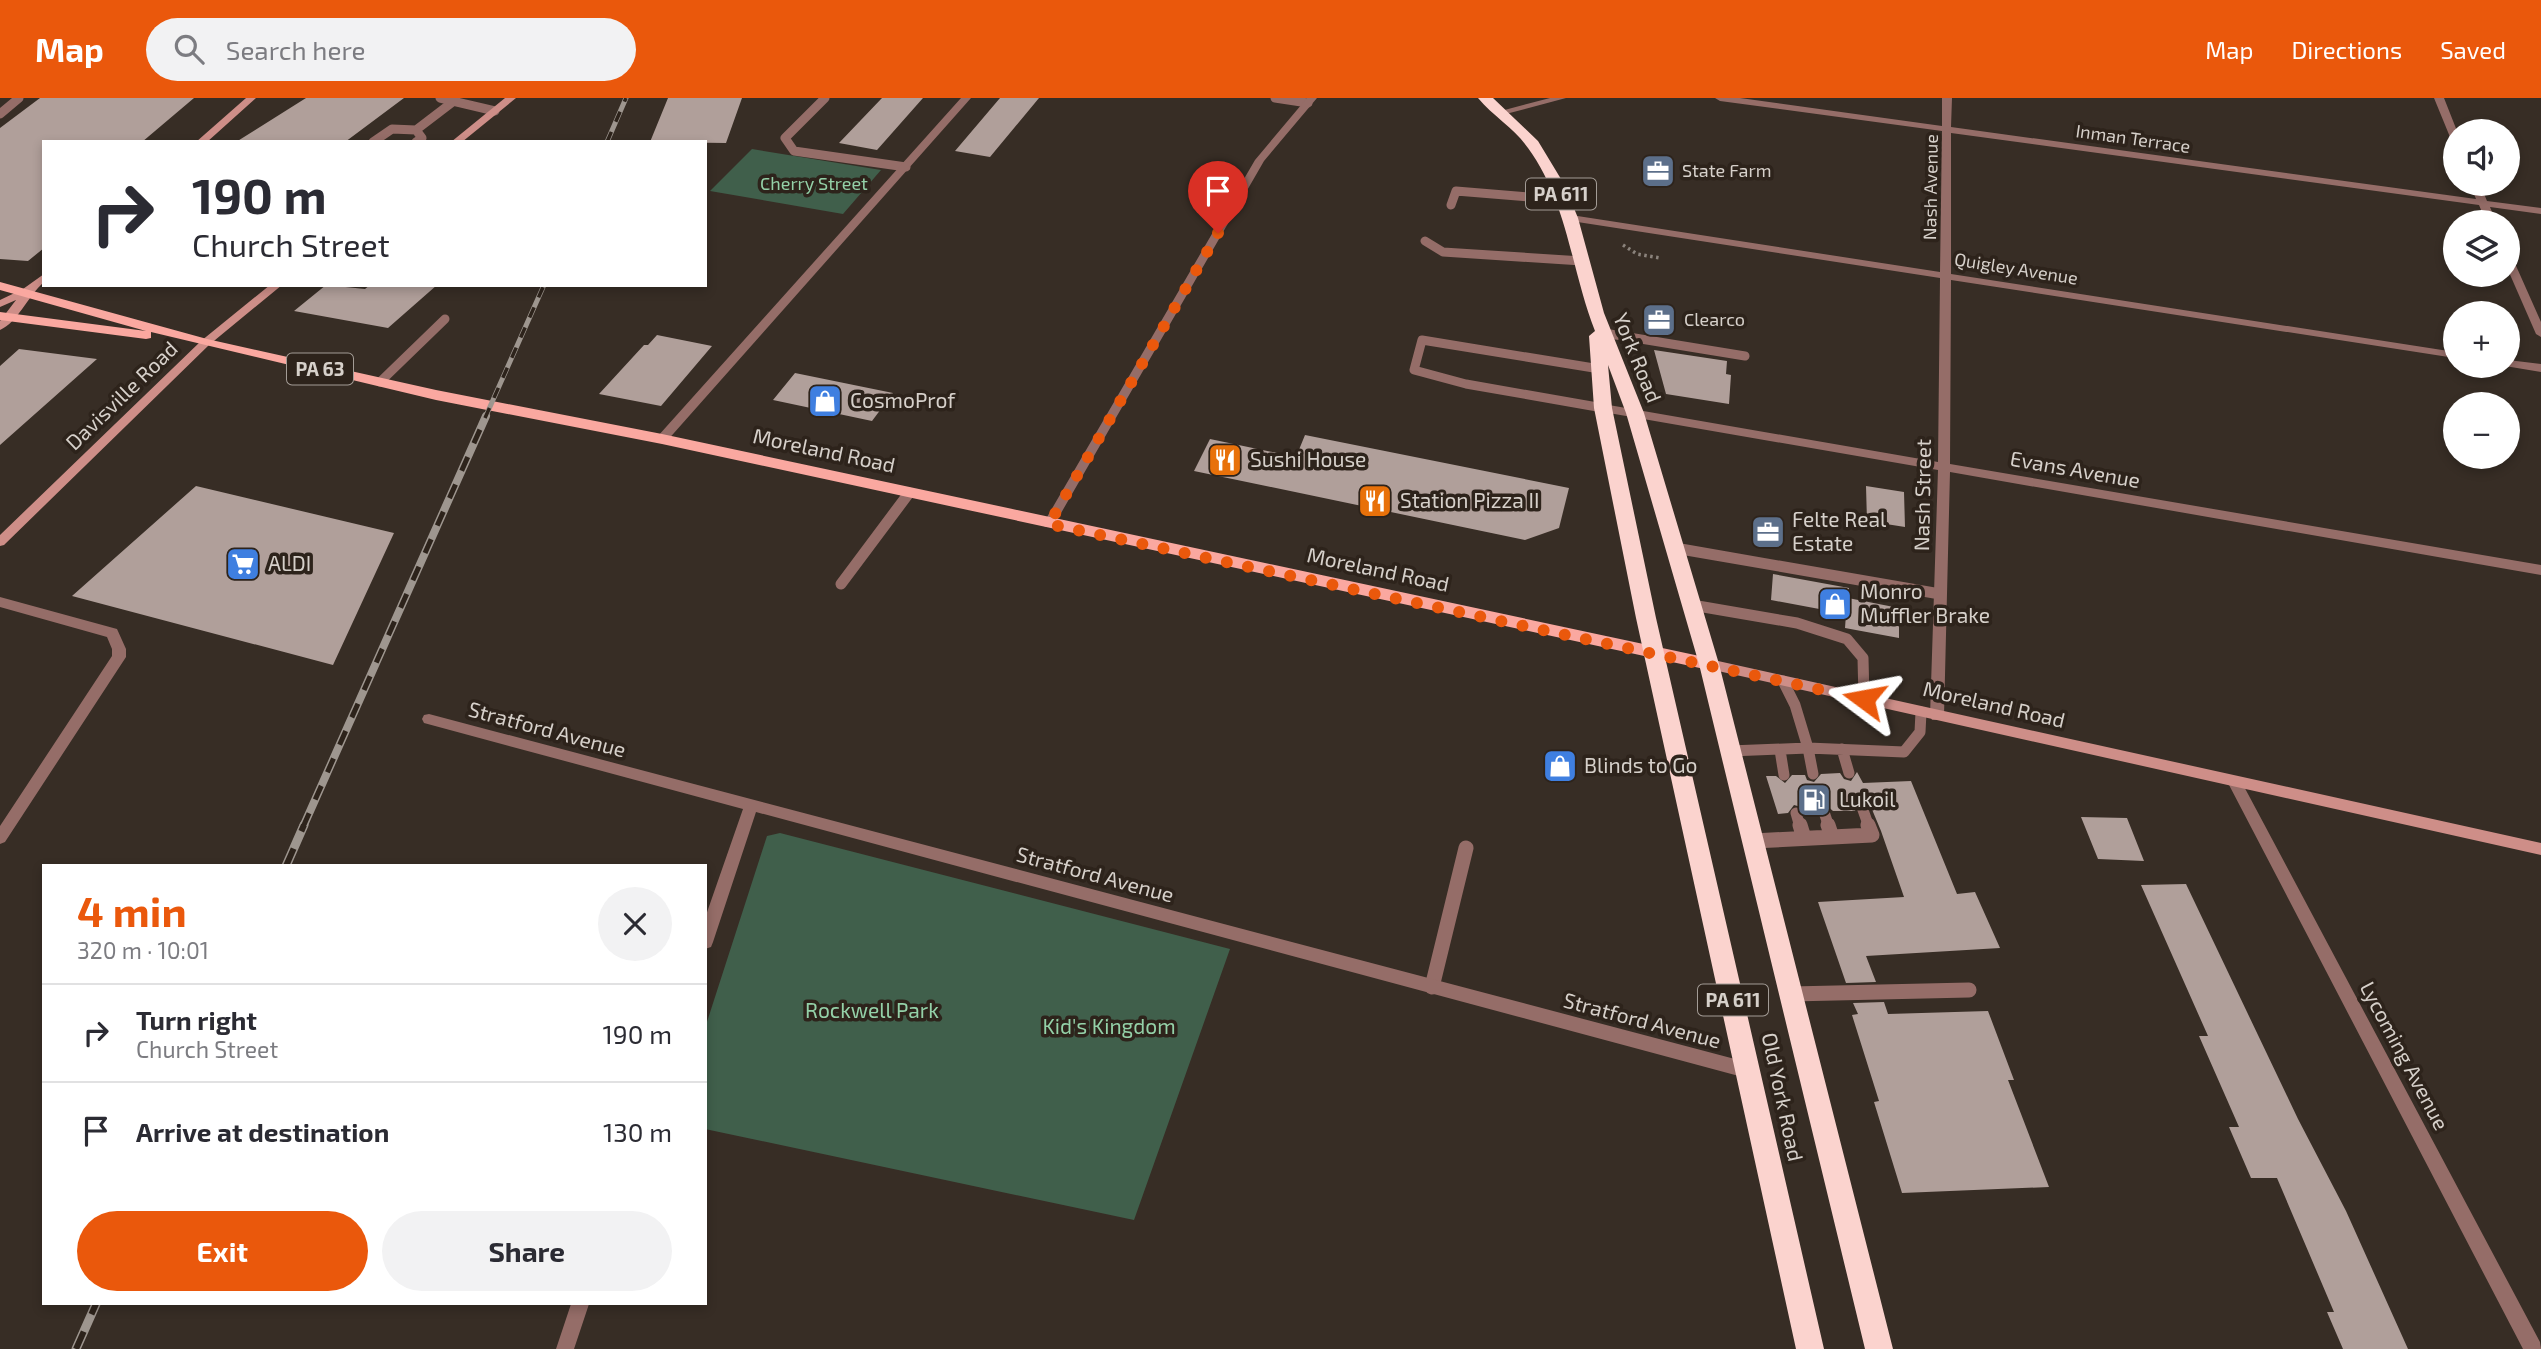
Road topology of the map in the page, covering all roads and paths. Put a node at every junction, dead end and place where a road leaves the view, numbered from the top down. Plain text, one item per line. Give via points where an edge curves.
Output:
1 (19, 98) edge
2 (251, 98) edge
3 (440, 98) edge
4 (511, 98) edge
5 (825, 98) edge
6 (966, 98) edge
7 (1275, 98) edge
8 (1485, 98) edge
9 (1561, 98) edge
10 (1720, 98) edge
11 (1948, 98) edge
12 (2439, 98) edge
13 (1310, 100) edge
14 (454, 101) junction
15 (495, 111) junction
16 (1502, 112) junction
17 (0, 114) edge
18 (2448, 119) edge
19 (416, 130) junction
20 (1948, 130) junction
21 (203, 140) edge
22 (376, 140) edge
23 (419, 140) edge
24 (459, 140) edge
25 (906, 167) junction
26 (2480, 196) edge
27 (1564, 200) junction
28 (2483, 203) junction
29 (1451, 205) dead end
30 (2486, 210) edge
31 (2541, 211) edge
32 (1571, 218) junction
33 (1619, 240) dead end
34 (1424, 241) dead end
35 (1660, 258) dead end
36 (1582, 261) junction
37 (1945, 276) junction
38 (42, 279) edge
39 (0, 286) edge
40 (2520, 286) edge
41 (275, 287) edge
42 (27, 291) junction
43 (0, 304) edge
44 (1596, 313) junction
45 (445, 319) dead end
46 (4, 320) edge
47 (1604, 334) junction
48 (2541, 334) edge
49 (205, 343) junction
50 (2443, 353) edge
51 (1745, 356) dead end
52 (2520, 365) edge
53 (2541, 368) edge
54 (1600, 369) junction
55 (380, 383) junction
56 (1603, 408) junction
57 (1635, 413) junction
58 (662, 439) junction
59 (1944, 467) junction
60 (909, 492) junction
61 (1049, 524) junction
62 (0, 542) edge
63 (1675, 548) junction
64 (2541, 570) edge
65 (841, 584) dead end
66 (1940, 594) junction
67 (0, 602) edge
68 (1692, 605) junction
69 (1653, 652) junction
70 (1709, 664) junction
71 (1783, 681) junction
72 (1864, 699) junction
73 (1921, 712) junction
74 (1937, 716) junction
75 (429, 719) dead end
76 (1808, 748) junction
77 (1842, 749) junction
78 (1780, 750) junction
79 (1730, 751) junction
80 (1849, 773) dead end
81 (1812, 774) dead end
82 (1784, 775) dead end
83 (2235, 783) junction
84 (751, 806) junction
85 (1863, 810) dead end
86 (1824, 812) dead end
87 (1796, 813) dead end
88 (1832, 837) junction
89 (0, 838) edge
90 (1804, 838) junction
91 (1753, 841) junction
92 (1466, 848) dead end
93 (2541, 849) edge
94 (707, 936) edge
95 (1432, 987) junction
96 (1969, 990) dead end
97 (1791, 994) junction
98 (1749, 1071) junction
99 (580, 1305) edge
100 (565, 1349) edge
101 (1810, 1349) edge
102 (1879, 1349) edge
103 (2533, 1349) edge

1 - 17 lane
2 - 21 main road
3 - 14 lane
4 - 15 main road
5 - 25 lane via 785,138 794,151
6 - 25 street
7 - 13 lane
8 - 16 highway, PA 611
9 - 16 street
10 - 20 street, Inman Terrace
11 - 20 street, Nash Avenue
12 - 18 street
13 - 61 street via 1260,160
14 - 15 lane
14 - 19 lane
15 - 24 main road
16 - 27 highway, PA 611 via 1533,144
19 - 22 lane via 392,129
19 - 23 lane
20 - 28 street, Inman Terrace
20 - 37 street, Nash Avenue
25 - 58 street
26 - 28 street
27 - 29 lane via 1456,191
27 - 32 highway, PA 611
28 - 30 street
28 - 31 street, Inman Terrace
32 - 36 highway, PA 611
32 - 37 street, Quigley Avenue
33 - 35 path via 1637,254
34 - 36 lane via 1443,251
36 - 44 highway, PA 611
37 - 50 street, Quigley Avenue
37 - 59 street, Nash Street
38 - 42 main road
39 - 42 main road, PA 63
40 - 48 street
41 - 49 main road, Davisville Road
42 - 43 main road
42 - 46 main road
42 - 49 main road, PA 63
44 - 47 highway, York Road / PA 611
44 - 54 highway, York Road / PA 611
45 - 55 lane
46 - 49 main road, PA 63
47 - 51 lane
47 - 57 highway, York Road / PA 611
49 - 55 main road, Moreland Road / PA 63
49 - 62 main road, Davisville Road
52 - 53 street
54 - 56 highway, York Road / PA 611
54 - 56 lane via 1422,340 1414,370
55 - 58 main road, Moreland Road / PA 63
56 - 57 street, Evans Avenue
56 - 69 highway, York Road / PA 611
57 - 59 street, Evans Avenue
57 - 63 highway, York Road / PA 611
58 - 60 main road, Moreland Road / PA 63
59 - 64 street, Evans Avenue
59 - 66 street, Nash Street
60 - 61 main road, Moreland Road / PA 63
60 - 65 lane
61 - 69 main road, Moreland Road / PA 63
63 - 66 lane
63 - 68 highway, York Road / PA 611
66 - 74 street, Nash Street
67 - 89 street via 112,633 119,649 119,657
68 - 70 highway, York Road / PA 611
68 - 72 lane via 1797,623 1847,639 1863,658
69 - 70 main road, Moreland Road / PA 63
69 - 98 highway, Old York Road / PA 611
70 - 71 main road, Moreland Road / PA 63
70 - 79 highway, Old York Road / PA 611
71 - 72 main road, Moreland Road / PA 63
71 - 76 lane
72 - 73 main road, Moreland Road / PA 63
73 - 74 main road, Moreland Road / PA 63
73 - 77 lane via 1920,732 1904,752
74 - 83 main road, Moreland Road / PA 63
75 - 84 street, Stratford Avenue
76 - 77 lane
76 - 78 lane
76 - 81 lane
77 - 80 lane
78 - 79 lane
78 - 82 lane
79 - 91 highway, Old York Road / PA 611
83 - 93 main road, Moreland Road / PA 63
83 - 103 street, Lycoming Avenue
84 - 94 street
84 - 95 street, Stratford Avenue
85 - 88 lane via 1872,835
86 - 88 lane
87 - 90 lane
88 - 90 lane
90 - 91 lane
91 - 97 highway, Old York Road / PA 611
92 - 95 lane
95 - 98 street, Stratford Avenue
96 - 97 lane
97 - 102 highway, Old York Road / PA 611
98 - 101 highway, Old York Road / PA 611
99 - 100 street

